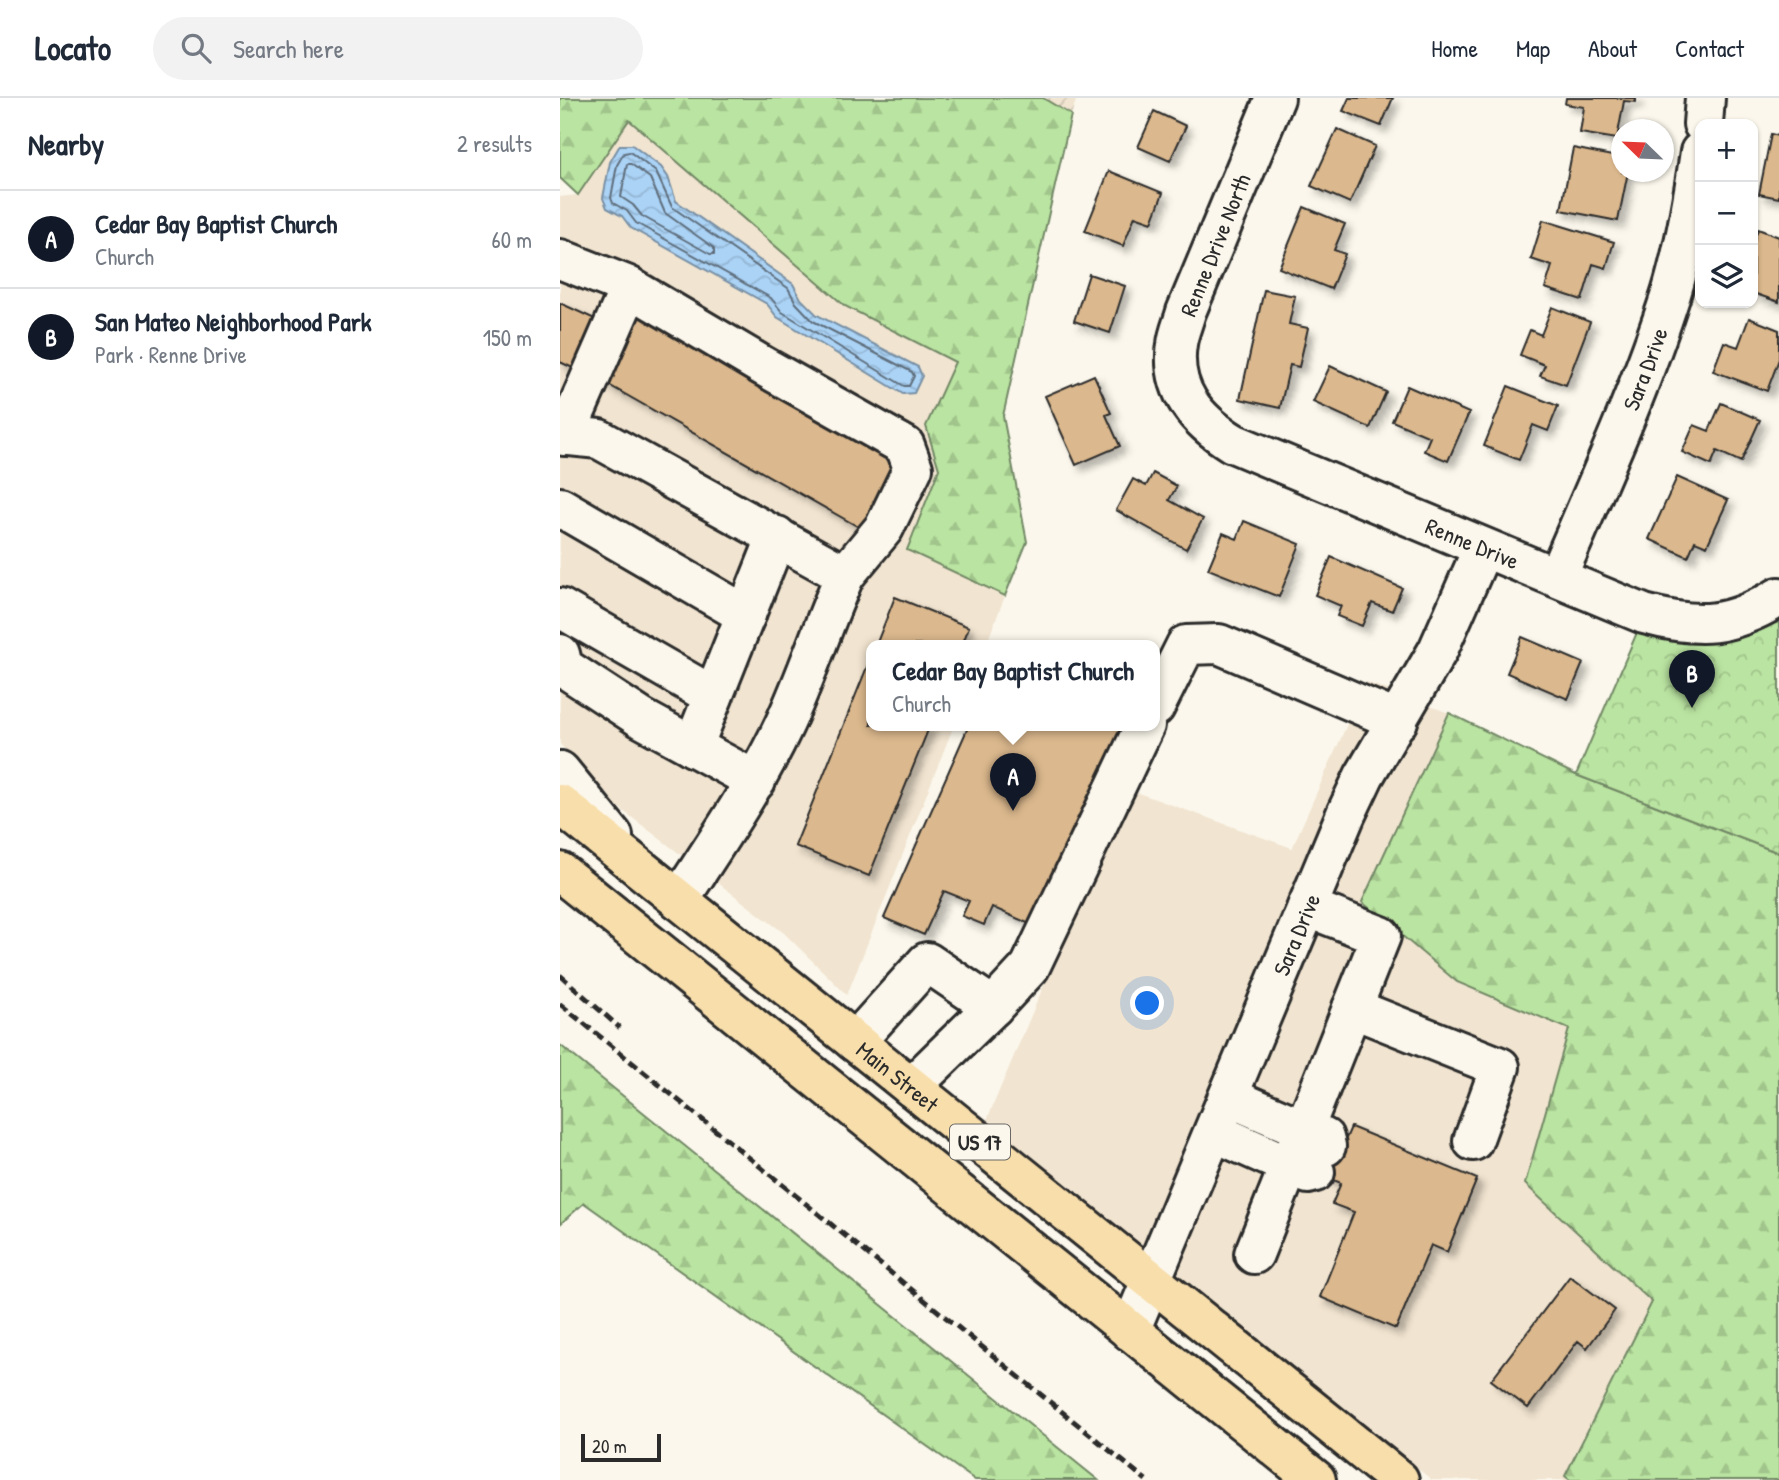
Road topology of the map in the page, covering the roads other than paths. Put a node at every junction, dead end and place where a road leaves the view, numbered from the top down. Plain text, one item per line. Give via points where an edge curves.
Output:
1 (1275, 98) edge
2 (1706, 98) edge
3 (1704, 119) edge
4 (1695, 182) edge
5 (560, 259) edge
6 (630, 287) junction
7 (1184, 396) joint
8 (563, 435) edge
9 (560, 507) edge
10 (777, 536) junction
11 (1483, 548) junction
12 (845, 575) junction
13 (1557, 578) junction
14 (1779, 597) edge
15 (560, 608) edge
16 (746, 615) junction
17 (560, 654) edge
18 (713, 696) junction
19 (1160, 697) edge
20 (1398, 721) junction
21 (1142, 731) edge
22 (694, 747) junction
23 (560, 771) edge
24 (756, 781) junction
25 (560, 804) edge
26 (641, 870) junction
27 (560, 872) edge
28 (679, 900) junction
29 (1307, 907) junction
30 (993, 1007) junction
31 (1353, 1008) junction
32 (855, 1042) junction
33 (911, 1087) junction
34 (1229, 1097) junction
35 (1214, 1132) junction
36 (1473, 1141) dead end
37 (1308, 1153) junction
38 (1254, 1254) dead end
39 (1152, 1281) junction
40 (1130, 1331) junction
41 (1316, 1480) edge
42 (1399, 1480) edge

1 - 7 street, Renne Drive North via 1186,312 1177,344 1176,371
2 - 3 street
4 - 13 street, Sara Drive via 1671,291 1645,371
5 - 6 street
6 - 8 street
6 - 12 street via 905,446 913,468 884,528
7 - 11 street, Renne Drive via 1210,429 1233,443
8 - 10 street via 599,439
9 - 16 street
10 - 12 street
10 - 16 street
11 - 13 street, Renne Drive
11 - 20 street, Sara Drive via 1438,650
12 - 24 street via 785,723
13 - 14 street, Renne Drive via 1644,614 1697,624 1725,621
15 - 18 street
16 - 18 street
17 - 22 street via 563,667
18 - 22 street
19 - 20 street via 1186,645 1219,644
20 - 29 street, Sara Drive via 1352,801
21 - 30 street via 1030,967
22 - 24 street
23 - 26 street
24 - 28 street
25 - 26 main road, Main Street / US 17
26 - 28 main road, Main Street / US 17
27 - 40 main road, US 17
28 - 32 main road, Main Street / US 17
29 - 31 street via 1381,936
29 - 34 street, Sara Drive
30 - 32 street via 927,962
30 - 33 street
31 - 36 street via 1500,1067
31 - 37 street
32 - 33 main road, Main Street / US 17
33 - 39 main road, Main Street / US 17
34 - 35 street, Sara Drive
34 - 37 street
35 - 37 street
35 - 39 street, Sara Drive
37 - 38 street
39 - 40 street, Sara Drive
39 - 42 main road, Main Street / US 17
40 - 41 main road, US 17

